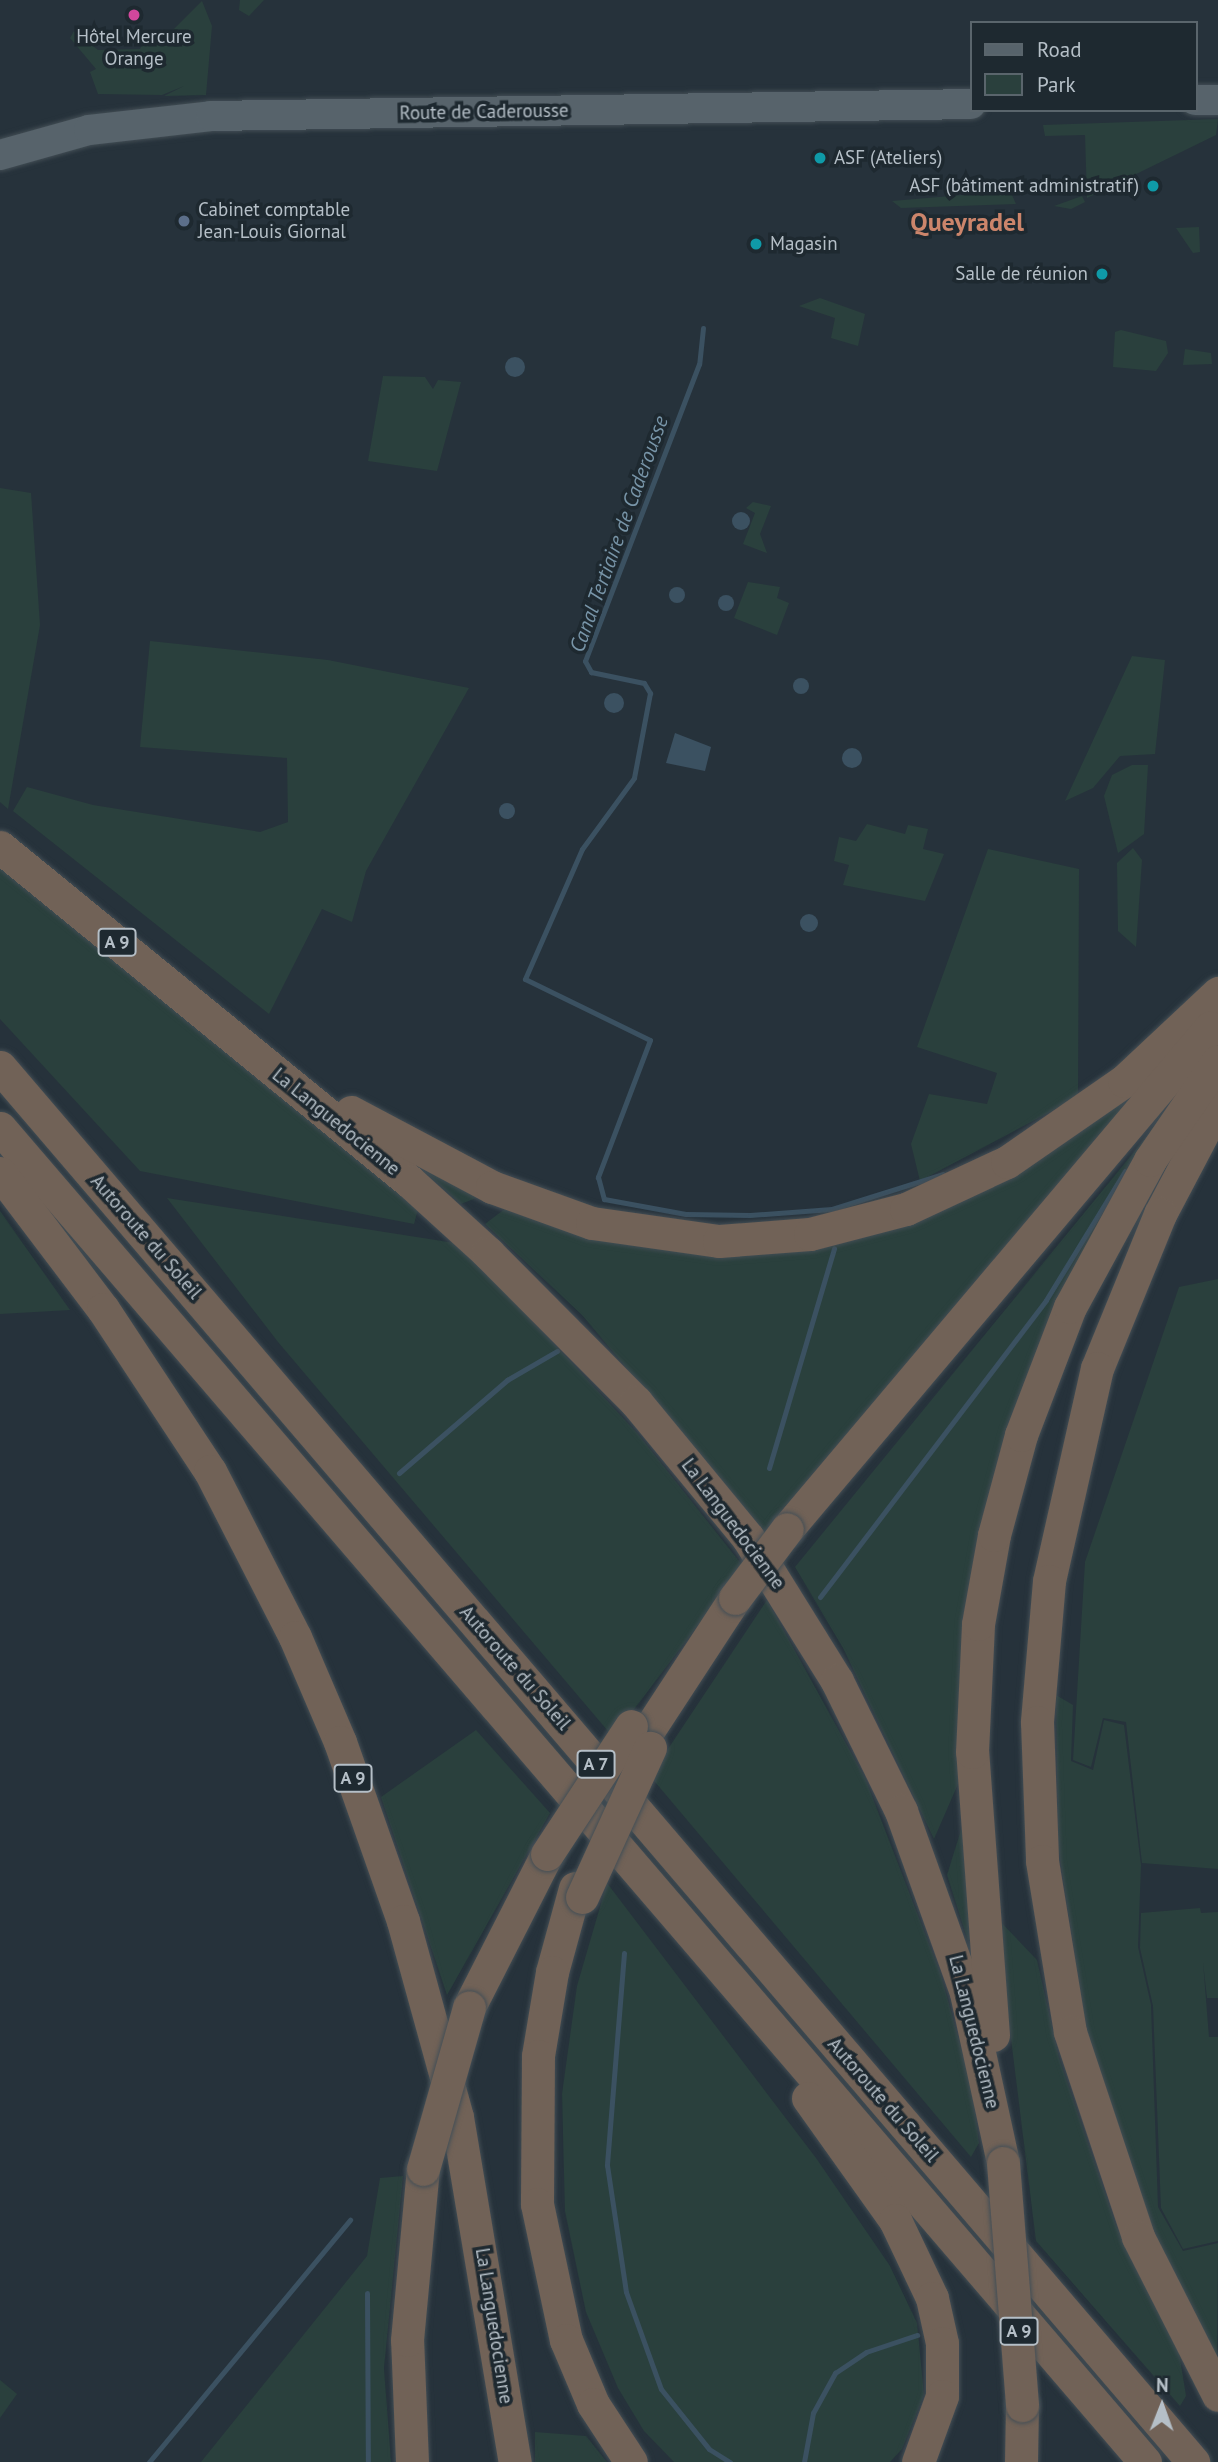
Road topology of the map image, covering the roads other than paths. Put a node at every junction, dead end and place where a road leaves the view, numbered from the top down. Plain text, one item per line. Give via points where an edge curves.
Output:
1 (1197, 100) edge
2 (1218, 100) edge
3 (970, 104) edge
4 (0, 155) edge
5 (0, 847) edge
6 (1218, 993) edge
7 (1218, 1019) edge
8 (1218, 1032) edge
9 (233, 1038) junction
10 (1218, 1061) edge
11 (0, 1067) edge
12 (1218, 1104) edge
13 (0, 1128) edge
14 (0, 1173) edge
15 (791, 1534) junction
16 (641, 1738) junction
17 (579, 1893) junction
18 (676, 1914) junction
19 (1003, 2163) junction
20 (1210, 2383) edge
21 (1022, 2459) edge
22 (412, 2462) edge
23 (515, 2462) edge
24 (631, 2462) edge
25 (647, 2462) edge
26 (918, 2462) edge
27 (1145, 2462) edge
28 (1193, 2462) edge

1 - 2 main road
3 - 4 main road, Route de Caderousse via 211,116 89,130
5 - 9 highway, La Languedocienne / A 9
6 - 9 highway via 1124,1081 1007,1162 879,1218 764,1240 672,1238 553,1211 424,1154
7 - 15 highway
8 - 15 highway
9 - 19 highway, La Languedocienne / A 9 via 409,1181 573,1335 676,1448 772,1573 869,1742 931,1885 978,2035
10 - 19 highway via 1150,1160 1070,1307 1021,1435 994,1535 978,1623 972,1752
11 - 28 highway, Autoroute du Soleil / A 7
12 - 20 highway via 1160,1214 1097,1368 1055,1543 1037,1722 1042,1861 1070,2032 1111,2169
13 - 18 highway, Autoroute du Soleil / A 7
14 - 23 highway, La Languedocienne / A 9 via 103,1309 210,1471 295,1637 340,1742 403,1921 457,2117
15 - 16 highway, bridge
16 - 17 highway
16 - 22 highway, bridge via 547,1854 469,2007 423,2169 407,2340
17 - 24 highway via 540,2042 537,2204 566,2340 593,2404
17 - 25 highway via 549,2064 550,2218 562,2286 588,2367 608,2408
18 - 26 highway via 914,2256 932,2298 943,2360 939,2413
18 - 27 highway, Autoroute du Soleil / A 7
19 - 21 highway, La Languedocienne / A 9, bridge

